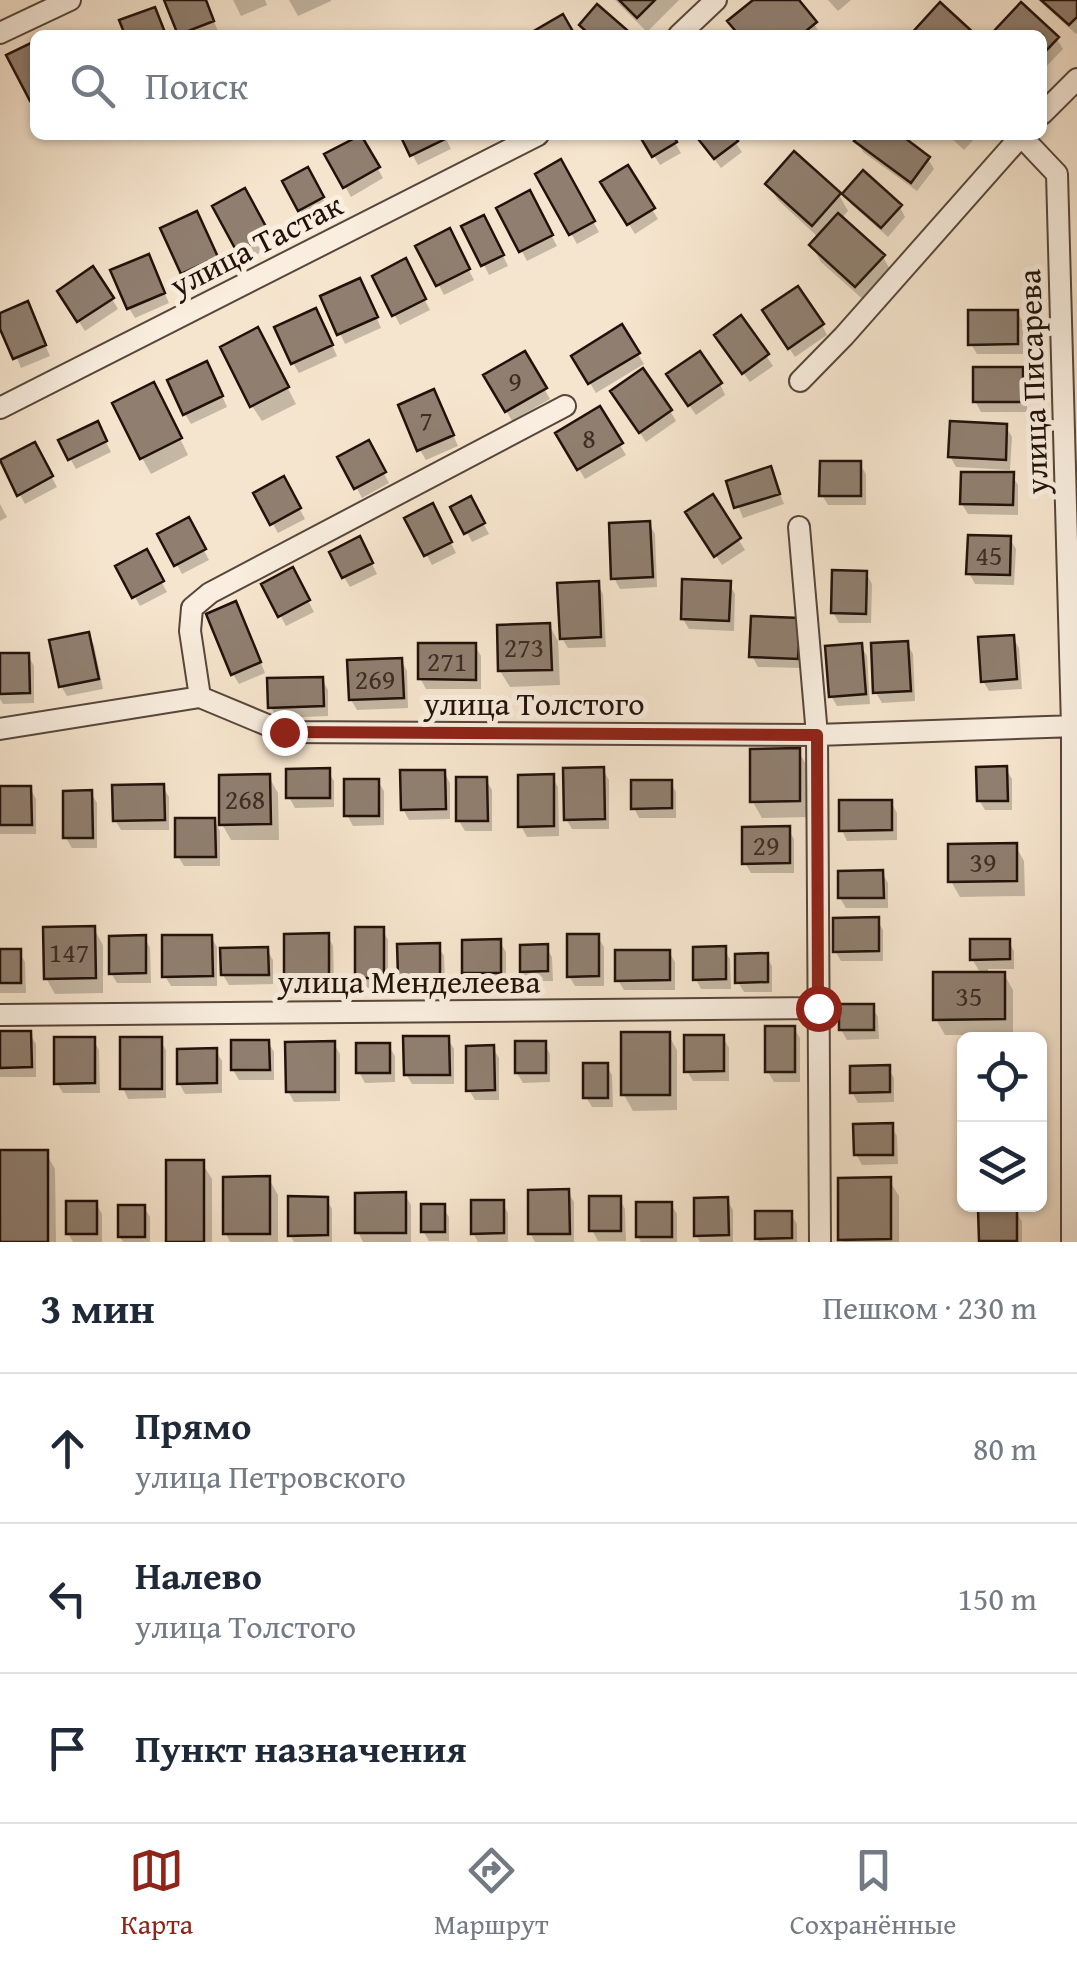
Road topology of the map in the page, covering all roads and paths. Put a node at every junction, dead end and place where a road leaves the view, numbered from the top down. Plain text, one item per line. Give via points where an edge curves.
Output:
1 (70, 0) edge
2 (716, 0) edge
3 (685, 30) edge
4 (0, 32) edge
5 (1077, 79) edge
6 (1047, 109) edge
7 (528, 140) edge
8 (1017, 140) edge
9 (1027, 140) edge
10 (1067, 175) edge
11 (800, 381) dead end
12 (565, 406) dead end
13 (0, 408) edge
14 (799, 527) dead end
15 (200, 696) junction
16 (1075, 726) edge
17 (0, 730) edge
18 (817, 735) junction
19 (818, 1008) junction
20 (0, 1016) edge
21 (820, 1242) edge
22 (1072, 1242) edge

1 - 4 street
2 - 3 street
5 - 6 street
7 - 13 street, улица Тастак
8 - 11 street
9 - 10 street, улица Писарева
10 - 16 street, улица Писарева
12 - 15 street via 210,593 192,608
14 - 18 street
15 - 17 street
15 - 18 street, улица Толстого via 284,732
16 - 18 street, улица Толстого
16 - 22 street, улица Писарева
18 - 19 street
19 - 20 street, улица Менделеева
19 - 21 street

